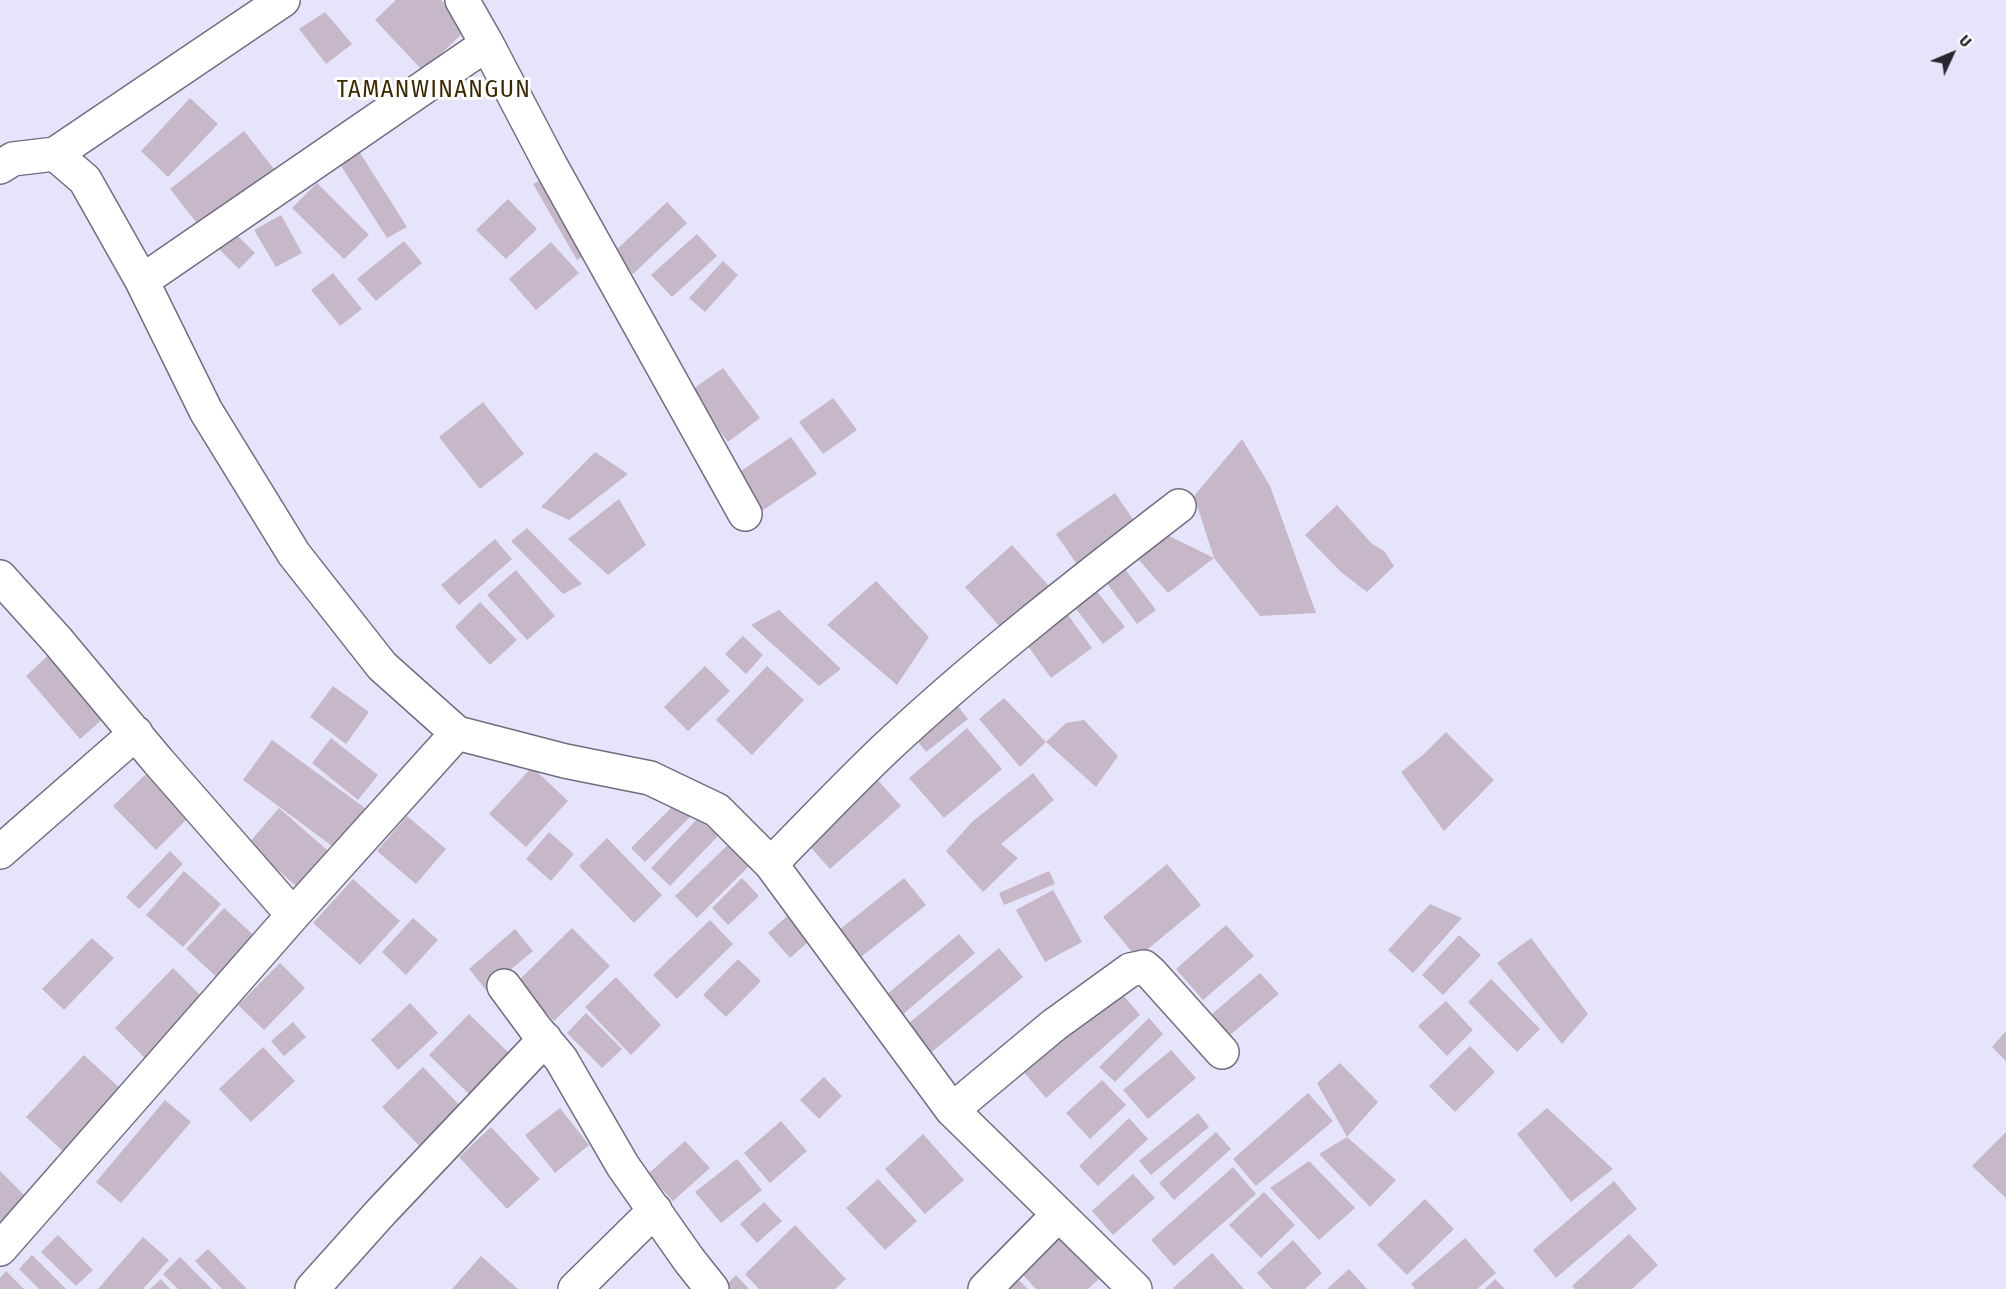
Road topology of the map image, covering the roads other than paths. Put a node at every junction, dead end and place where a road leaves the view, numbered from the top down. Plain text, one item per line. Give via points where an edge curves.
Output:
1 (283, 0) edge
2 (462, 0) edge
3 (487, 44) junction
4 (55, 154) junction
5 (0, 167) edge
6 (142, 281) junction
7 (1179, 506) dead end
8 (745, 514) dead end
9 (0, 577) edge
10 (136, 733) junction
11 (457, 733) junction
12 (2, 845) edge
13 (771, 864) junction
14 (293, 915) junction
15 (504, 986) dead end
16 (545, 1039) junction
17 (1222, 1052) dead end
18 (952, 1110) junction
19 (655, 1210) junction
20 (1058, 1215) junction
21 (0, 1249) edge
22 (312, 1289) edge
23 (575, 1289) edge
24 (712, 1289) edge
25 (985, 1289) edge
26 (1135, 1289) edge

1 - 4 street
2 - 3 street
3 - 6 street
3 - 8 street via 556,176
4 - 5 street via 13,159
4 - 6 street via 85,180
6 - 11 street via 206,411 294,554 382,666
7 - 13 street via 985,660 886,748
9 - 10 street
10 - 12 street
10 - 14 street
11 - 13 street via 650,778 717,810
11 - 14 street
13 - 18 street
14 - 21 street
15 - 16 street
16 - 19 street via 573,1078 623,1166
16 - 22 street
17 - 18 street via 1151,973 1136,967 1054,1025
18 - 20 street
19 - 23 street
19 - 24 street
20 - 25 street
20 - 26 street

